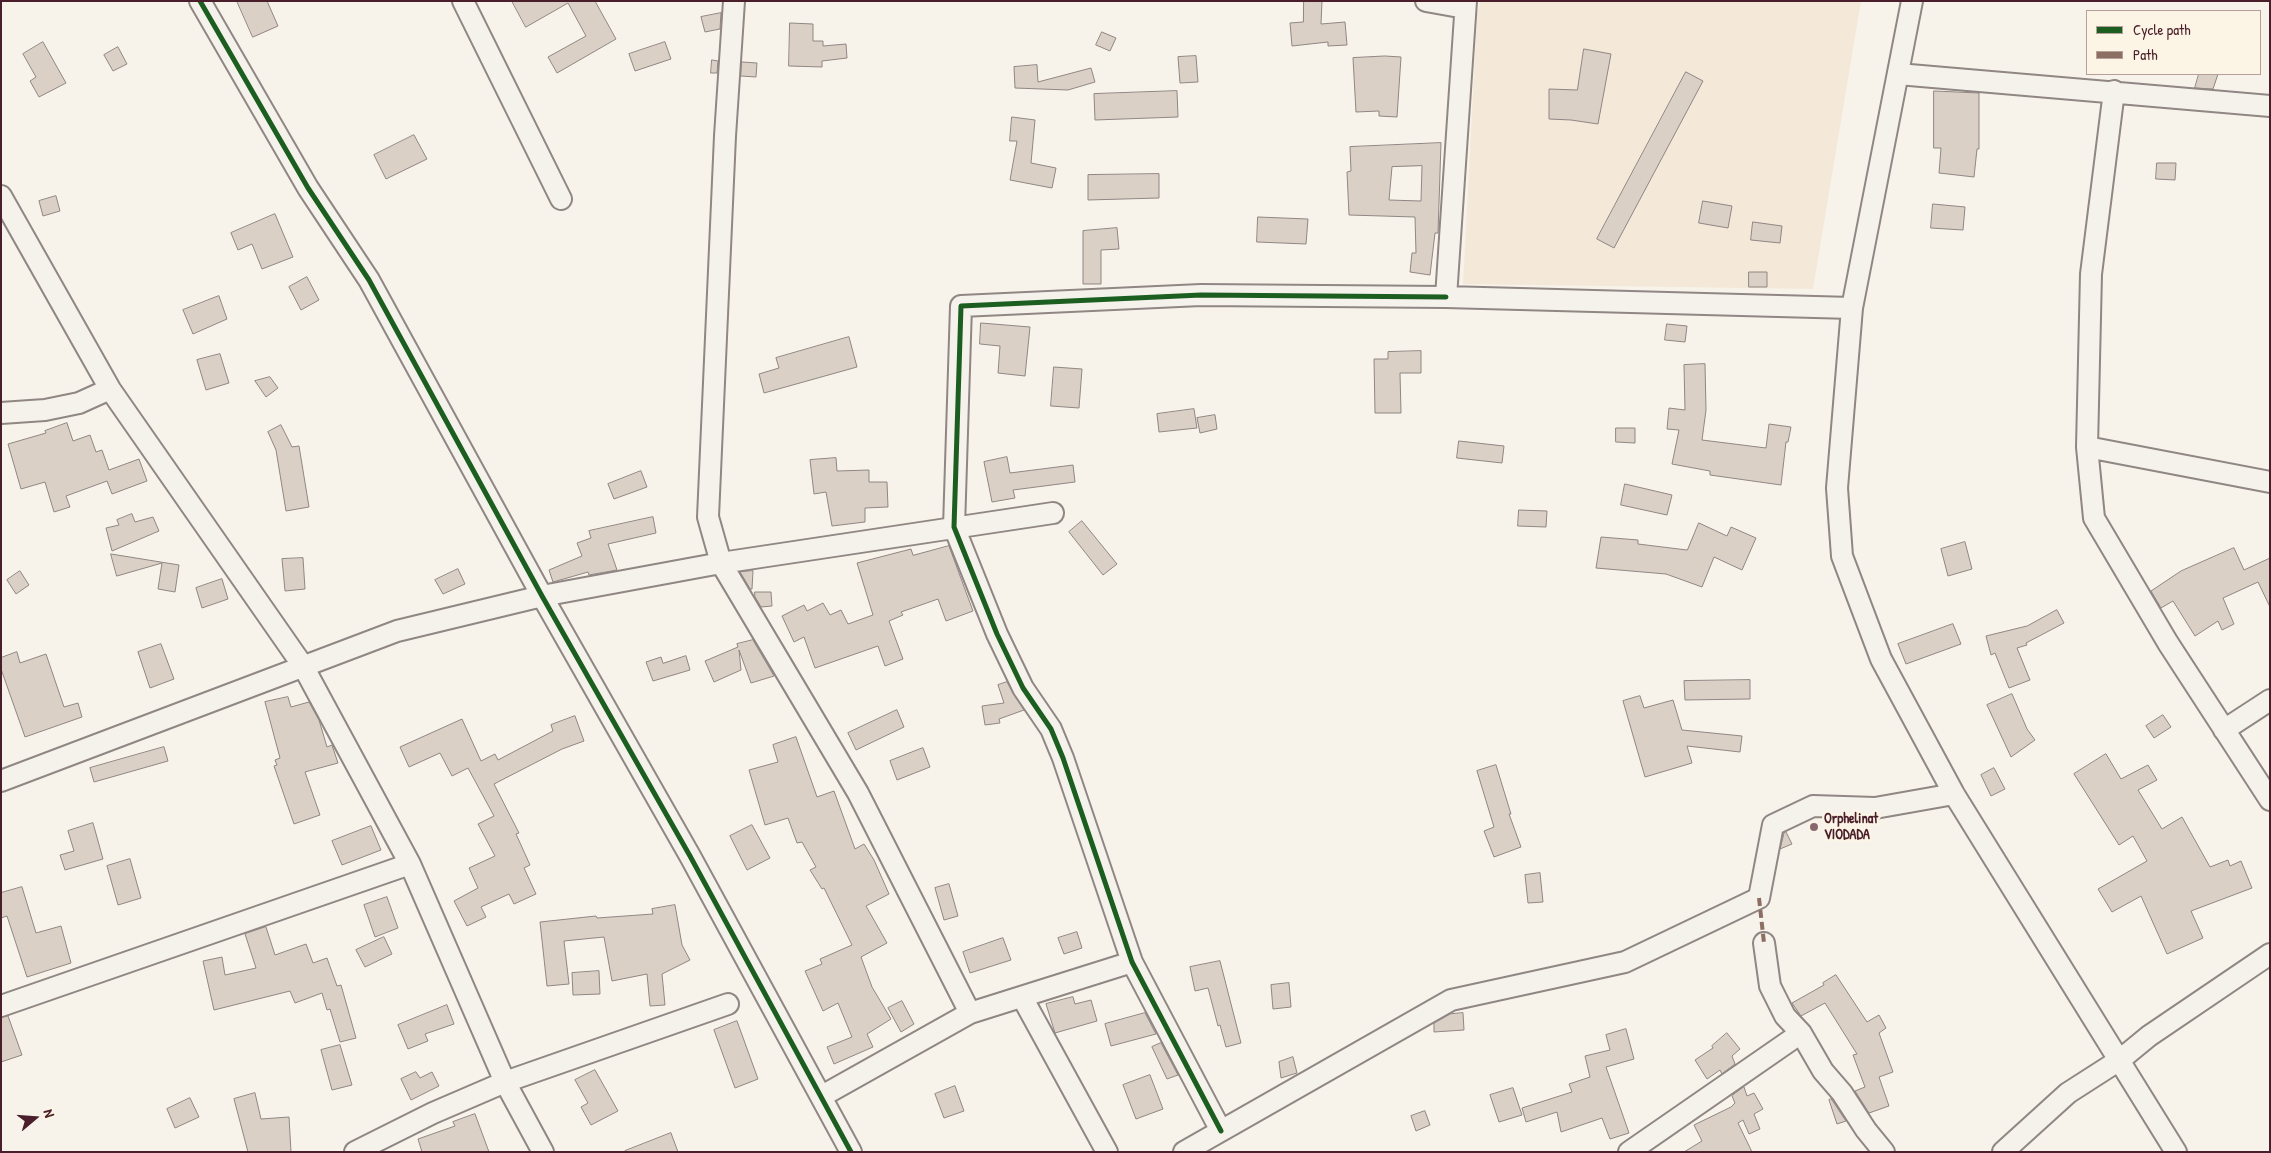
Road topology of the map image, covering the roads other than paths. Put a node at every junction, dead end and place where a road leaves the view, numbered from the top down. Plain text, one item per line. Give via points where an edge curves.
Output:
1 (200, 1) edge
2 (463, 1) edge
3 (734, 1) edge
4 (1426, 1) edge
5 (1912, 1) edge
6 (1466, 5) edge
7 (1898, 74) junction
8 (2114, 91) junction
9 (2270, 106) edge
10 (1, 196) edge
11 (561, 199) dead end
12 (1446, 297) junction
13 (1852, 308) junction
14 (110, 389) junction
15 (1, 413) edge
16 (2087, 447) junction
17 (2270, 482) edge
18 (1053, 513) dead end
19 (954, 527) junction
20 (721, 563) junction
21 (542, 596) junction
22 (303, 666) junction
23 (2270, 700) edge
24 (2224, 730) junction
25 (1, 780) edge
26 (1954, 794) junction
27 (2270, 800) edge
28 (410, 864) junction
29 (1764, 943) dead end
30 (2270, 954) edge
31 (1132, 962) junction
32 (1022, 997) junction
33 (728, 1004) dead end
34 (1, 1006) edge
35 (970, 1013) junction
36 (1801, 1033) junction
37 (2121, 1059) junction
38 (505, 1082) junction
39 (822, 1096) junction
40 (1221, 1131) junction
41 (355, 1152) edge
42 (544, 1152) edge
43 (851, 1152) edge
44 (1107, 1152) edge
45 (1184, 1152) edge
46 (1629, 1152) edge
47 (1884, 1152) edge
48 (2003, 1152) edge
49 (2176, 1152) edge

1 - 21 street via 308,188 369,280
2 - 11 street
3 - 20 street via 708,517
4 - 6 street
5 - 7 street
6 - 12 street
7 - 8 street
7 - 13 street
8 - 9 street
8 - 16 street via 2091,274
10 - 14 street
12 - 13 street
12 - 19 street via 1202,296 961,306
13 - 26 street via 1837,488 1842,556 1880,659
14 - 15 street via 79,404
14 - 22 street
16 - 17 street
16 - 24 street via 2094,518
18 - 19 street
19 - 20 street
19 - 31 street via 997,634 1023,688 1051,729 1063,758
20 - 21 street
20 - 35 street via 858,793
21 - 22 street via 397,631
21 - 39 street
22 - 25 street
22 - 28 street
23 - 24 street
24 - 27 street
26 - 37 street
26 - 40 street via 1875,808 1813,806 1773,825 1759,898 1625,962 1451,1000
28 - 34 street
28 - 38 street
29 - 36 street via 1770,986 1785,1016
30 - 37 street via 2149,1036
31 - 32 street
31 - 40 street
32 - 35 street
32 - 44 street
33 - 38 street
35 - 39 street
36 - 46 street
36 - 47 street via 1823,1071
37 - 48 street via 2068,1093
37 - 49 street
38 - 41 street via 433,1112
38 - 42 street
39 - 43 street
40 - 45 street

